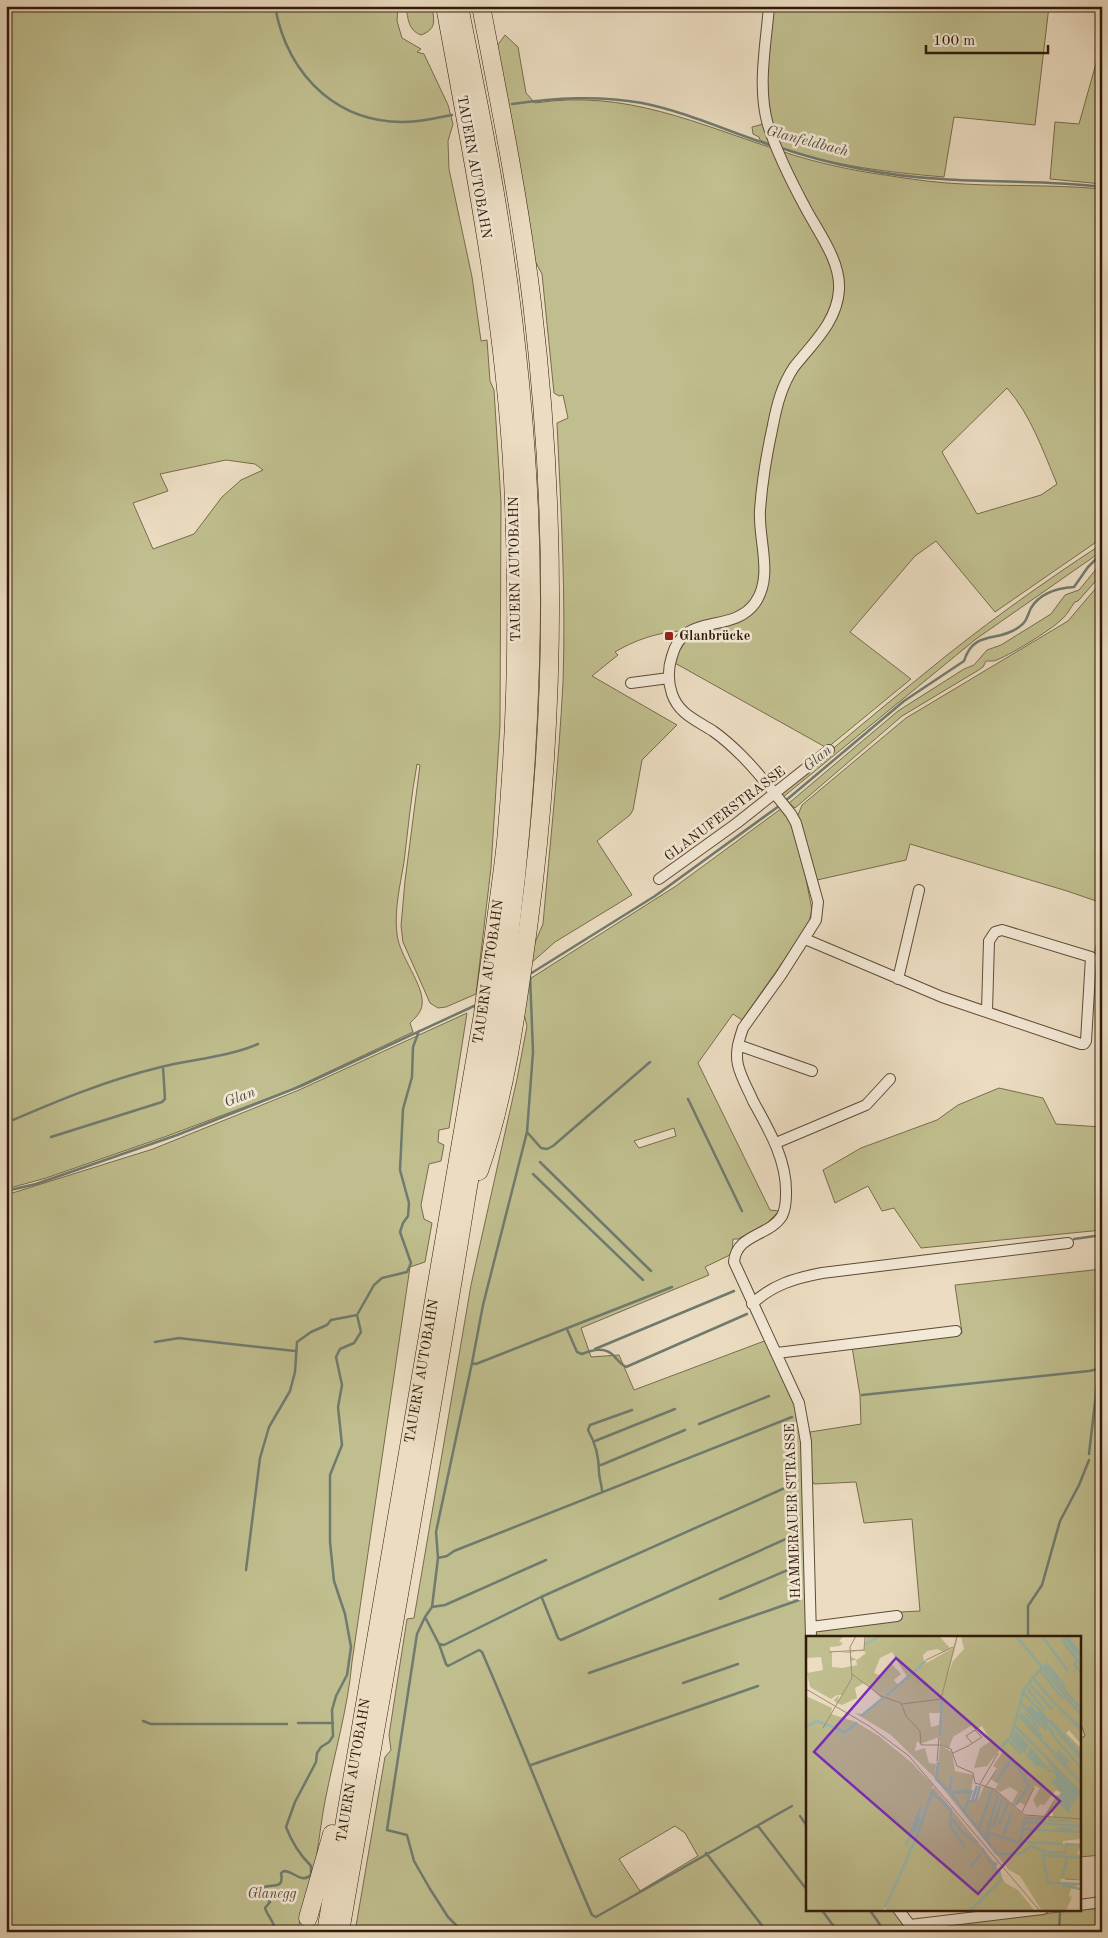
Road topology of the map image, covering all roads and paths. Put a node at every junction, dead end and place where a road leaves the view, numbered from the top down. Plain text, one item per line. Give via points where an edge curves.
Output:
1 (445, 6) edge
2 (459, 6) edge
3 (481, 6) edge
4 (769, 6) edge
5 (669, 678) junction
6 (631, 683) dead end
7 (829, 750) dead end
8 (776, 794) junction
9 (659, 879) dead end
10 (919, 890) dead end
11 (805, 940) junction
12 (898, 979) junction
13 (987, 1011) junction
14 (738, 1045) junction
15 (812, 1071) dead end
16 (890, 1079) dead end
17 (776, 1143) junction
18 (463, 1219) junction
19 (1068, 1243) dead end
20 (752, 1304) junction
21 (956, 1331) dead end
22 (777, 1353) junction
23 (897, 1616) dead end
24 (811, 1632) edge
25 (353, 1774) junction
26 (1102, 1902) edge
27 (1080, 1905) edge
28 (899, 1910) edge
29 (1036, 1910) edge
30 (308, 1918) dead end
31 (913, 1928) edge
32 (326, 1932) edge
33 (340, 1932) edge

1 - 25 highway, TAUERN AUTOBAHN via 485,225 507,394 516,584 514,723 506,839 483,1014
2 - 18 highway via 511,301 527,478 531,662 522,828 504,977
3 - 18 highway via 529,284 541,392 550,570 547,715 541,807 523,965 490,1141
4 - 5 street via 763,66 766,118 832,260 838,276 838,298 823,331 794,368 780,396 772,426 760,510 764,573 758,597 739,617 700,626 682,636 674,649
5 - 6 street
5 - 8 street, HAMMERAUER STRASSE via 671,692 683,713 724,740
7 - 8 street, GLANUFERSTRASSE
8 - 9 street, GLANUFERSTRASSE
8 - 11 street, HAMMERAUER STRASSE via 796,822 818,902 816,920
10 - 12 street
11 - 12 street
11 - 14 street, HAMMERAUER STRASSE via 743,1028
12 - 13 street
13 - 13 street via 989,941 996,932 1002,930 1091,957 1084,1044
14 - 15 street
14 - 17 street, HAMMERAUER STRASSE via 738,1066
16 - 17 street via 866,1105
17 - 20 street, HAMMERAUER STRASSE via 786,1182 782,1216 741,1244 734,1257
18 - 33 highway, TAUERN AUTOBAHN
19 - 20 street via 822,1272 788,1281 763,1294
20 - 22 street, HAMMERAUER STRASSE
21 - 22 street
22 - 24 street, HAMMERAUER STRASSE via 799,1403 804,1426
23 - 24 street
25 - 30 highway via 345,1782
25 - 32 highway, TAUERN AUTOBAHN
26 - 27 street
28 - 31 street
29 - 31 street

